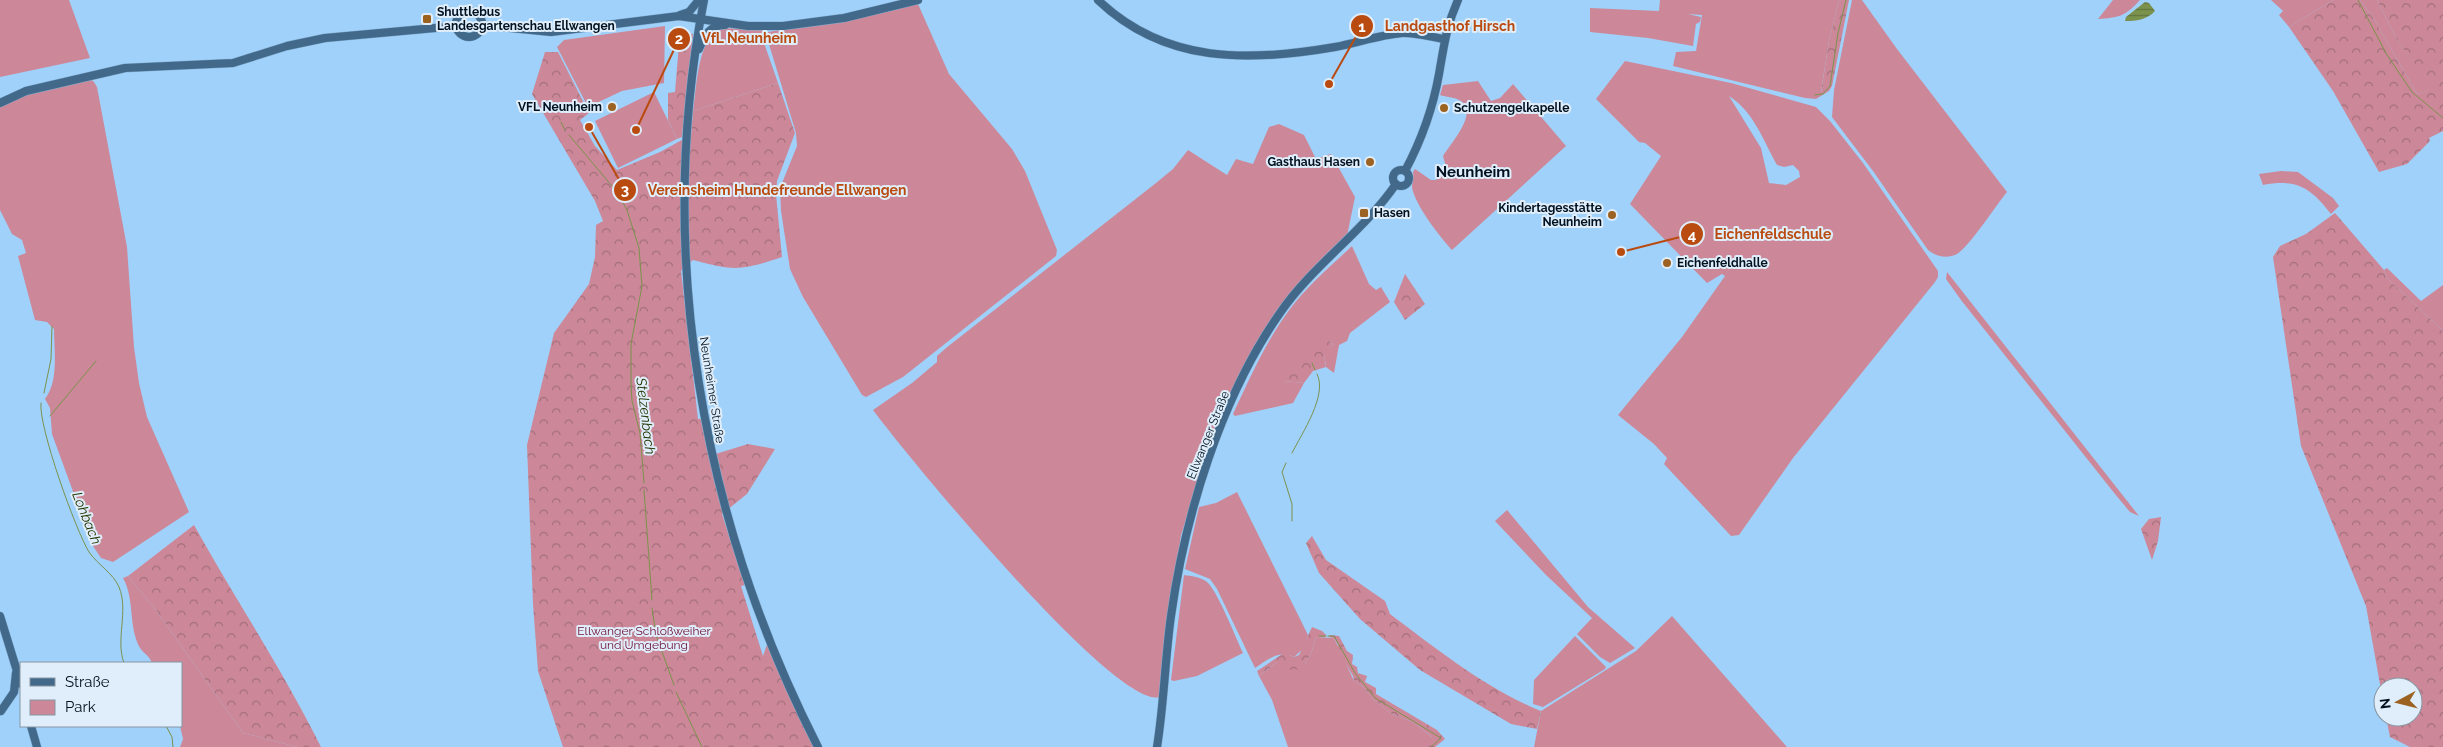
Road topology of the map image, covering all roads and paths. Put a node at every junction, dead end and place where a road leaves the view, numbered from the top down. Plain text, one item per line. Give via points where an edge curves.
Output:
1 (699, 0) edge
2 (704, 0) edge
3 (918, 0) edge
4 (1098, 0) edge
5 (1458, 0) edge
6 (679, 16) junction
7 (700, 19) junction
8 (732, 25) junction
9 (456, 26) junction
10 (482, 26) junction
11 (1444, 39) junction
12 (696, 57) junction
13 (0, 103) edge
14 (0, 616) edge
15 (16, 664) junction
16 (20, 680) edge
17 (1, 711) dead end
18 (32, 727) edge
19 (37, 747) edge
20 (818, 747) edge
21 (1157, 747) edge

1 - 6 street via 689,12
2 - 7 street, Neunheimer Straße
3 - 8 street via 844,18 783,26
4 - 11 street via 1115,17 1140,32 1174,47 1220,56 1278,55 1337,47 1404,32
5 - 11 street, Ellwanger Straße
6 - 7 street
6 - 10 street via 551,32
7 - 8 street
7 - 12 street, Neunheimer Straße
8 - 12 street via 718,25 707,32
9 - 10 street via 460,33 470,37
9 - 10 street via 459,16 468,11 477,14
9 - 13 street via 325,38 233,63 125,68 26,91
11 - 21 street, Ellwanger Straße via 1439,75 1425,129 1405,171 1394,173 1396,184 1379,208 1280,312 1258,348 1226,414 1194,504 1180,563
12 - 20 street, Neunheimer Straße via 689,111 684,210 688,298 701,400 720,488 746,577 785,677
14 - 15 street
15 - 16 street
15 - 17 street via 14,692
18 - 19 street

